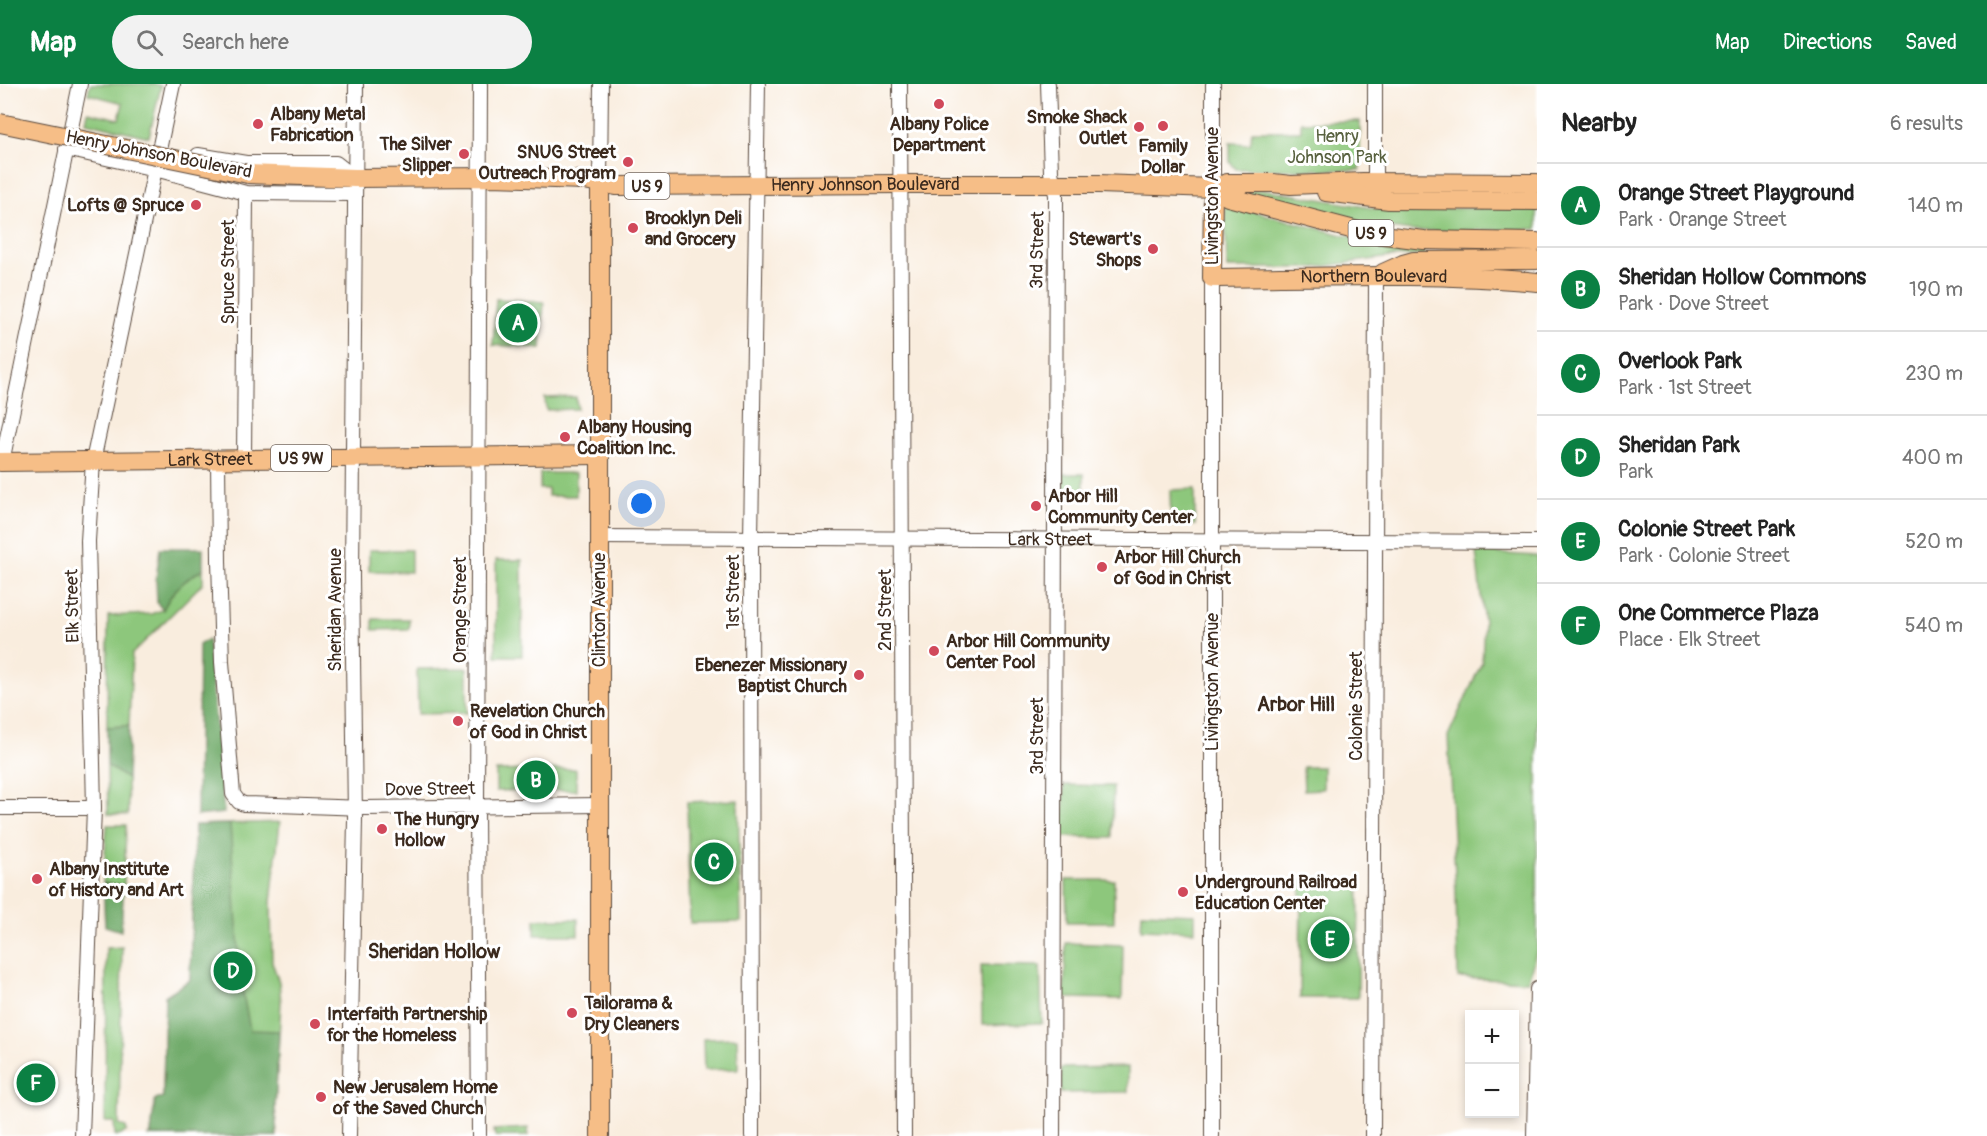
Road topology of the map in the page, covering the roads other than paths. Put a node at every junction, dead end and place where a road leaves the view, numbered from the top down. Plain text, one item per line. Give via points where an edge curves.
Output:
1 (80, 84) edge
2 (173, 84) edge
3 (356, 84) edge
4 (480, 84) edge
5 (601, 84) edge
6 (758, 84) edge
7 (900, 84) edge
8 (1048, 84) edge
9 (1213, 84) edge
10 (1375, 84) edge
11 (0, 123) edge
12 (70, 129) junction
13 (66, 149) junction
14 (160, 149) junction
15 (156, 169) junction
16 (481, 176) junction
17 (1375, 182) junction
18 (600, 183) junction
19 (1537, 183) edge
20 (899, 184) junction
21 (1054, 184) junction
22 (756, 185) junction
23 (1292, 185) junction
24 (355, 186) junction
25 (1213, 188) junction
26 (246, 193) junction
27 (1537, 201) edge
28 (1537, 242) edge
29 (1537, 260) edge
30 (1376, 277) junction
31 (1212, 278) junction
32 (1537, 282) edge
33 (599, 455) junction
34 (353, 457) junction
35 (479, 457) junction
36 (244, 459) junction
37 (218, 460) junction
38 (93, 461) junction
39 (1, 462) edge
40 (598, 537) junction
41 (902, 538) junction
42 (751, 539) junction
43 (1055, 539) junction
44 (1213, 542) junction
45 (1375, 542) junction
46 (1537, 542) edge
47 (477, 806) junction
48 (600, 806) junction
49 (355, 807) junction
50 (0, 808) edge
51 (94, 808) junction
52 (1537, 989) edge
53 (82, 1136) edge
54 (349, 1136) edge
55 (479, 1136) edge
56 (600, 1136) edge
57 (752, 1136) edge
58 (904, 1136) edge
59 (1053, 1136) edge
60 (1212, 1136) edge
61 (1373, 1136) edge
62 (1534, 1136) edge

1 - 12 street
2 - 14 street, Elk Street
3 - 24 street, Sheridan Avenue
4 - 16 street, Orange Street
5 - 18 street, Clinton Avenue
6 - 22 street, 1st Street
7 - 20 street, 2nd Street
8 - 21 street, 3rd Street
9 - 25 street, Livingston Avenue
10 - 17 street
11 - 24 main road, Henry Johnson Boulevard, bridge via 248,174
12 - 13 street
12 - 14 street, Henry Johnson Boulevard
13 - 15 street, Henry Johnson Boulevard
13 - 39 street
14 - 15 street, Elk Street
14 - 24 street, Henry Johnson Boulevard via 246,163 336,163
15 - 26 street, Henry Johnson Boulevard
15 - 38 street, Elk Street
16 - 18 main road, Henry Johnson Boulevard
16 - 24 main road, Henry Johnson Boulevard
16 - 35 street, Orange Street
17 - 19 main road
17 - 23 main road, Henry Johnson Boulevard
18 - 22 main road, Henry Johnson Boulevard / US 9
18 - 33 main road, Clinton Avenue / US 9
20 - 21 main road, Henry Johnson Boulevard / US 9
20 - 22 main road, Henry Johnson Boulevard / US 9
20 - 41 street, 2nd Street
21 - 25 main road, Henry Johnson Boulevard / US 9
21 - 43 street, 3rd Street
22 - 42 street, 1st Street
23 - 25 main road, Henry Johnson Boulevard / US 9 via 1227,183
23 - 27 main road, US 9 / US 9 via 1370,199
24 - 26 street
24 - 34 street, Sheridan Avenue
25 - 28 main road, US 9 via 1228,197 1366,233 1424,240
25 - 31 main road, Livingston Avenue
26 - 36 street, Spruce Street
29 - 30 main road via 1414,261
30 - 31 main road, Northern Boulevard
30 - 32 main road, Northern Boulevard
30 - 45 street, Colonie Street
31 - 44 street, Livingston Avenue
33 - 35 main road, Lark Street / US 9W
33 - 40 main road, Clinton Avenue / US 9
34 - 35 main road, Lark Street / US 9W
34 - 36 main road, Lark Street / US 9W
34 - 49 street, Sheridan Avenue
35 - 47 street, Orange Street
36 - 37 main road, Lark Street / US 9W
37 - 38 main road, Lark Street / US 9W
37 - 49 street, Dove Street via 222,662 233,794 244,804
38 - 39 main road, Lark Street / US 9W
38 - 51 street, Elk Street via 88,541
40 - 42 street, Lark Street
40 - 48 main road, Clinton Avenue / US 9
41 - 42 street, Lark Street
41 - 43 street, Lark Street
41 - 58 street, 2nd Street
42 - 57 street, 1st Street
43 - 44 street, Lark Street
43 - 59 street, 3rd Street
44 - 45 street, Lark Street
44 - 60 street, Livingston Avenue
45 - 46 street, Lark Street
45 - 61 street, Colonie Street
47 - 48 street, Dove Street
47 - 49 street, Dove Street
47 - 55 street, Orange Street
48 - 56 main road, Clinton Avenue / US 9
49 - 54 street, Sheridan Avenue
50 - 51 street
51 - 53 street, Elk Street
52 - 62 street

